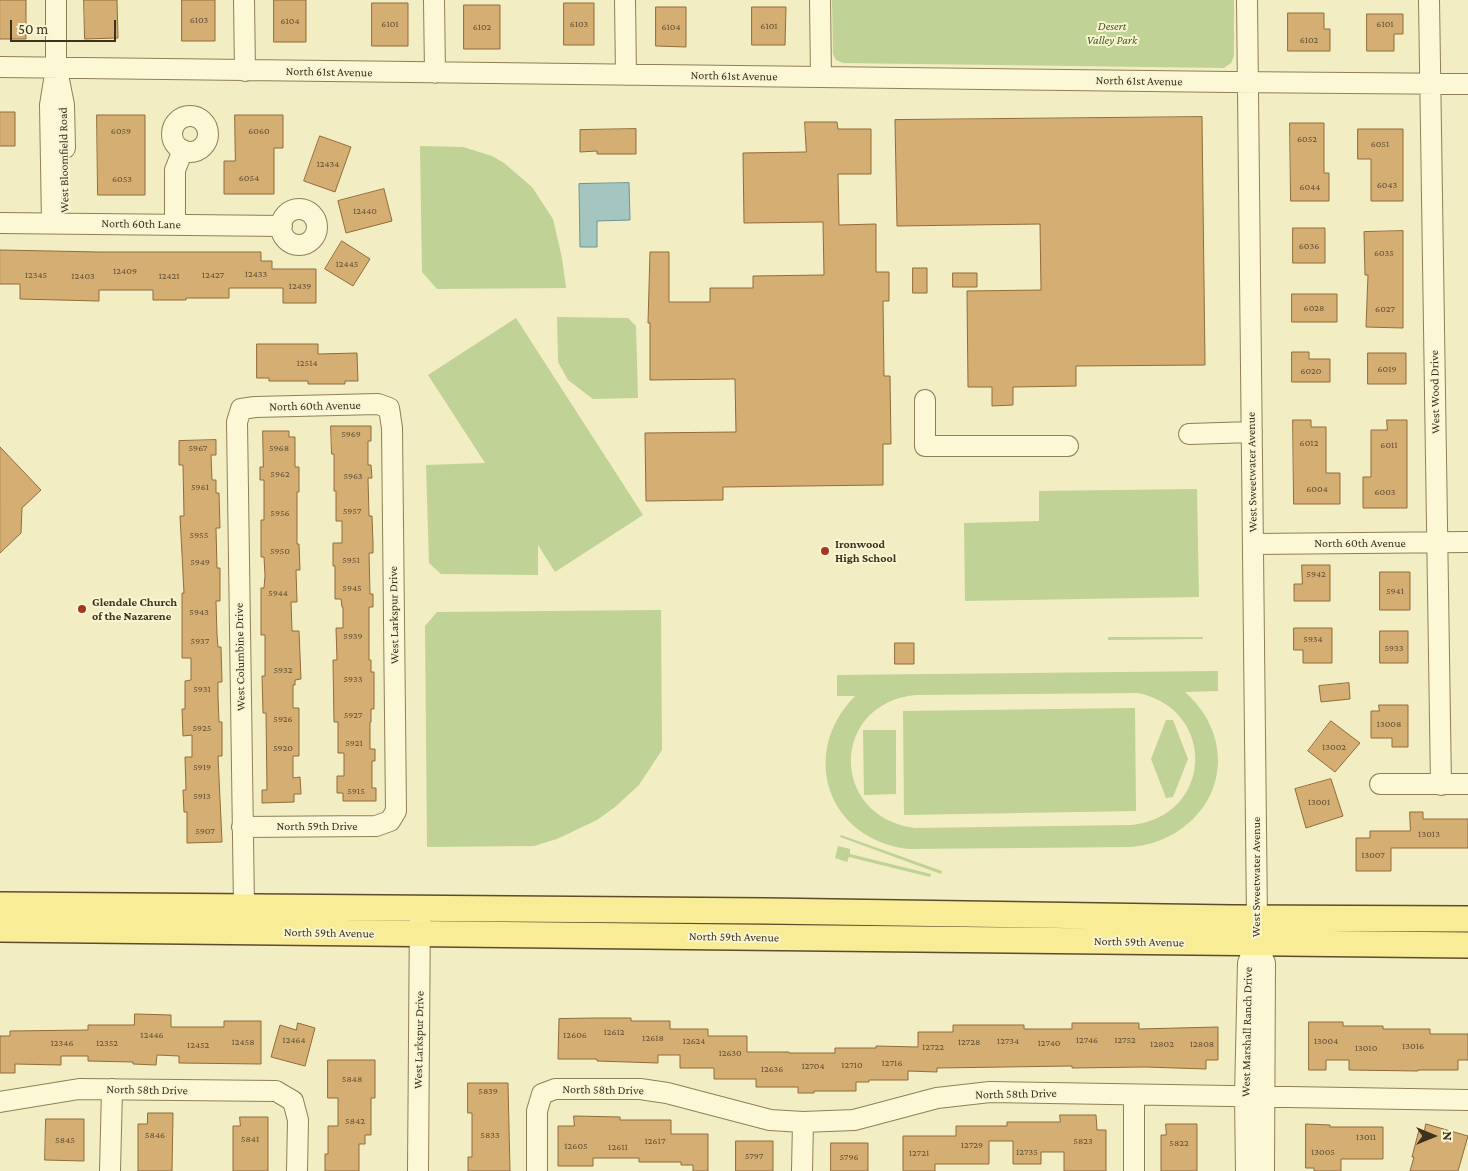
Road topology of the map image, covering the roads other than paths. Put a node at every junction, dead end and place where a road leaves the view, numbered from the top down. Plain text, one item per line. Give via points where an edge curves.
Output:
1 (56, 0) edge
2 (244, 0) edge
3 (434, 0) edge
4 (625, 0) edge
5 (820, 0) edge
6 (1247, 0) edge
7 (1429, 0) edge
8 (0, 67) edge
9 (56, 68) junction
10 (245, 71) junction
11 (435, 73) junction
12 (626, 75) junction
13 (821, 77) junction
14 (1248, 83) junction
15 (1430, 84) junction
16 (1468, 84) edge
17 (182, 150) dead end
18 (0, 223) edge
19 (59, 223) junction
20 (175, 225) junction
21 (282, 226) dead end
22 (925, 400) dead end
23 (389, 408) joint
24 (241, 409) joint
25 (1252, 432) junction
26 (1189, 434) dead end
27 (1068, 446) dead end
28 (1438, 542) junction
29 (1468, 542) edge
30 (1253, 544) junction
31 (1380, 784) dead end
32 (1468, 784) edge
33 (1441, 785) junction
34 (390, 822) joint
35 (242, 827) junction
36 (0, 905) edge
37 (244, 906) junction
38 (420, 909) junction
39 (810, 912) junction
40 (1257, 918) junction
41 (1468, 918) edge
42 (0, 929) edge
43 (421, 934) junction
44 (766, 938) junction
45 (1256, 943) junction
46 (1468, 945) edge
47 (112, 1090) junction
48 (1134, 1095) junction
49 (1255, 1097) junction
50 (1468, 1100) edge
51 (0, 1102) edge
52 (803, 1122) junction
53 (110, 1171) edge
54 (297, 1171) edge
55 (418, 1171) edge
56 (537, 1171) edge
57 (802, 1171) edge
58 (1134, 1171) edge
59 (1246, 1171) edge
60 (1264, 1171) edge

1 - 9 street, West Bloomfield Road
2 - 10 street
3 - 11 street
4 - 12 street
5 - 13 street
6 - 14 street, West Sweetwater Avenue
7 - 15 street, West Wood Drive
8 - 9 street, North 61st Avenue
9 - 10 street, North 61st Avenue
9 - 19 street, West Bloomfield Road via 64,105
10 - 11 street, North 61st Avenue
11 - 12 street, North 61st Avenue
12 - 13 street, North 61st Avenue
13 - 14 street, North 61st Avenue
14 - 15 street, North 61st Avenue
14 - 25 street, West Sweetwater Avenue
15 - 16 street, North 61st Avenue
15 - 28 street, West Wood Drive
17 - 20 street via 176,170
18 - 19 street, North 60th Lane
19 - 20 street, North 60th Lane
20 - 21 street, North 60th Lane
22 - 27 street via 925,446
23 - 24 street, North 60th Avenue via 378,404
23 - 34 street, West Larkspur Drive via 392,428 396,812
24 - 35 street, West Columbine Drive via 237,422
25 - 26 street
25 - 30 street, West Sweetwater Avenue
28 - 29 street, North 60th Avenue
28 - 30 street, North 60th Avenue
28 - 33 street, West Wood Drive
30 - 40 street, West Sweetwater Avenue
31 - 33 street
32 - 33 street
34 - 35 street, North 59th Drive via 376,826
35 - 37 street, West Columbine Drive
36 - 37 main road, North 59th Avenue
37 - 38 main road, North 59th Avenue
38 - 39 main road, North 59th Avenue
38 - 43 street, West Larkspur Drive
39 - 40 main road, North 59th Avenue
39 - 44 main road via 792,928
40 - 41 main road, North 59th Avenue
40 - 45 street, West Sweetwater Avenue
42 - 43 main road, North 59th Avenue
43 - 44 main road, North 59th Avenue
43 - 55 street, West Larkspur Drive
44 - 45 main road, North 59th Avenue
45 - 46 main road, North 59th Avenue
45 - 49 street, West Marshall Ranch Drive via 1248,963
47 - 51 street, North 58th Drive via 79,1089
47 - 53 street
47 - 54 street, North 58th Drive via 276,1091 293,1101 298,1120
48 - 49 street, North 58th Drive
48 - 52 street, North 58th Drive via 990,1092 937,1098 854,1120
48 - 58 street
49 - 50 street, North 58th Drive
49 - 59 street, West Marshall Ranch Drive
49 - 60 street, West Marshall Ranch Drive
52 - 56 street, North 58th Drive via 770,1120 640,1089 555,1089 542,1094 537,1111
52 - 57 street

